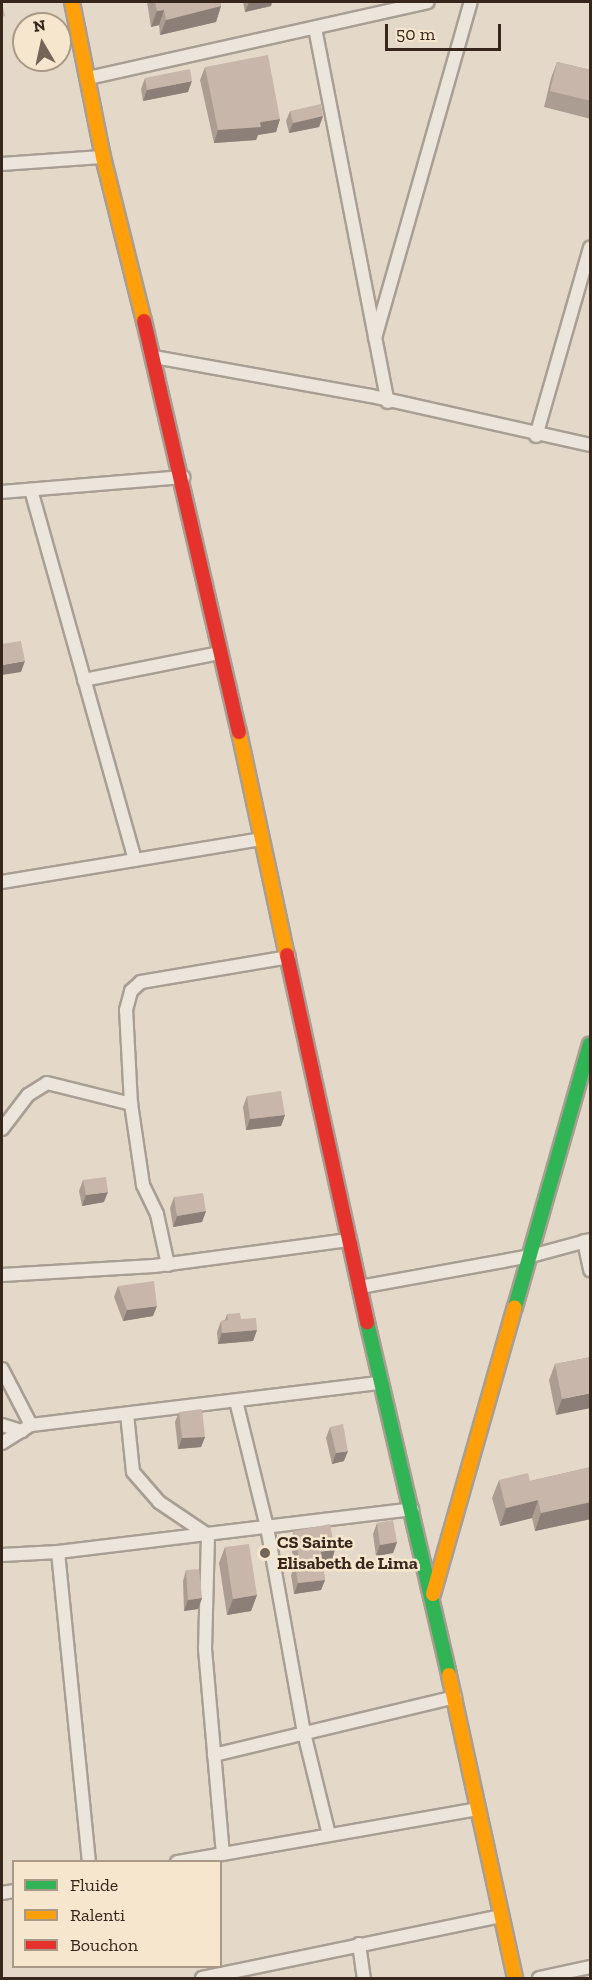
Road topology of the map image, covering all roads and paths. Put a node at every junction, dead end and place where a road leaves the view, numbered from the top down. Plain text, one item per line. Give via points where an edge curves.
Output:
1 (72, 2) edge
2 (428, 2) edge
3 (471, 2) edge
4 (315, 28) junction
5 (88, 78) junction
6 (103, 157) junction
7 (2, 164) edge
8 (591, 248) edge
9 (374, 340) junction
10 (154, 357) junction
11 (388, 402) junction
12 (536, 436) junction
13 (591, 445) edge
14 (183, 477) junction
15 (31, 490) junction
16 (2, 492) edge
17 (219, 654) junction
18 (84, 680) junction
19 (262, 839) junction
20 (135, 860) junction
21 (2, 882) edge
22 (289, 957) junction
23 (590, 1045) edge
24 (131, 1104) junction
25 (2, 1129) edge
26 (350, 1240) junction
27 (587, 1241) edge
28 (531, 1256) junction
29 (168, 1264) junction
30 (591, 1270) edge
31 (2, 1275) edge
32 (360, 1287) junction
33 (2, 1369) edge
34 (378, 1383) junction
35 (236, 1401) junction
36 (126, 1414) junction
37 (2, 1425) edge
38 (27, 1428) junction
39 (2, 1443) edge
40 (412, 1509) junction
41 (267, 1527) junction
42 (208, 1535) junction
43 (58, 1552) junction
44 (2, 1555) edge
45 (432, 1594) junction
46 (455, 1697) junction
47 (304, 1732) junction
48 (214, 1755) junction
49 (478, 1809) junction
50 (329, 1835) junction
51 (223, 1853) junction
52 (90, 1860) edge
53 (187, 1860) edge
54 (502, 1916) junction
55 (360, 1944) junction
56 (591, 1967) edge
57 (202, 1978) edge
58 (364, 1978) edge
59 (515, 1978) edge
60 (539, 1978) edge

1 - 5 street
2 - 4 street
3 - 9 street
4 - 5 street
4 - 9 street
5 - 6 street
6 - 7 street
6 - 10 street
8 - 12 street
9 - 11 street
10 - 11 street
10 - 14 street
11 - 12 street
12 - 13 street
14 - 15 street
14 - 17 street
15 - 16 street
15 - 18 street
17 - 18 street
17 - 19 street
18 - 20 street
19 - 20 street
19 - 22 street
20 - 21 street
22 - 24 street via 141,982 131,992 126,1010
22 - 26 street
23 - 28 street
24 - 25 street via 47,1083 28,1095
24 - 29 street via 143,1185 157,1214
26 - 29 street
26 - 32 street
27 - 28 street
27 - 30 street
28 - 32 street
28 - 45 street
29 - 31 street
32 - 34 street
33 - 38 street
34 - 35 street
34 - 40 street
35 - 36 street
35 - 41 street
36 - 38 street
36 - 42 street via 134,1472 159,1502
37 - 38 street
38 - 39 street
40 - 41 street
40 - 45 street
41 - 42 street
41 - 47 street
42 - 43 street
42 - 48 street via 205,1649
43 - 44 street
43 - 52 street
45 - 46 street
46 - 47 street
46 - 49 street
47 - 48 street
47 - 50 street
48 - 51 street
49 - 50 street
49 - 54 street
50 - 51 street
51 - 53 street
54 - 55 street
54 - 59 street
55 - 57 street
55 - 58 street
56 - 60 street

